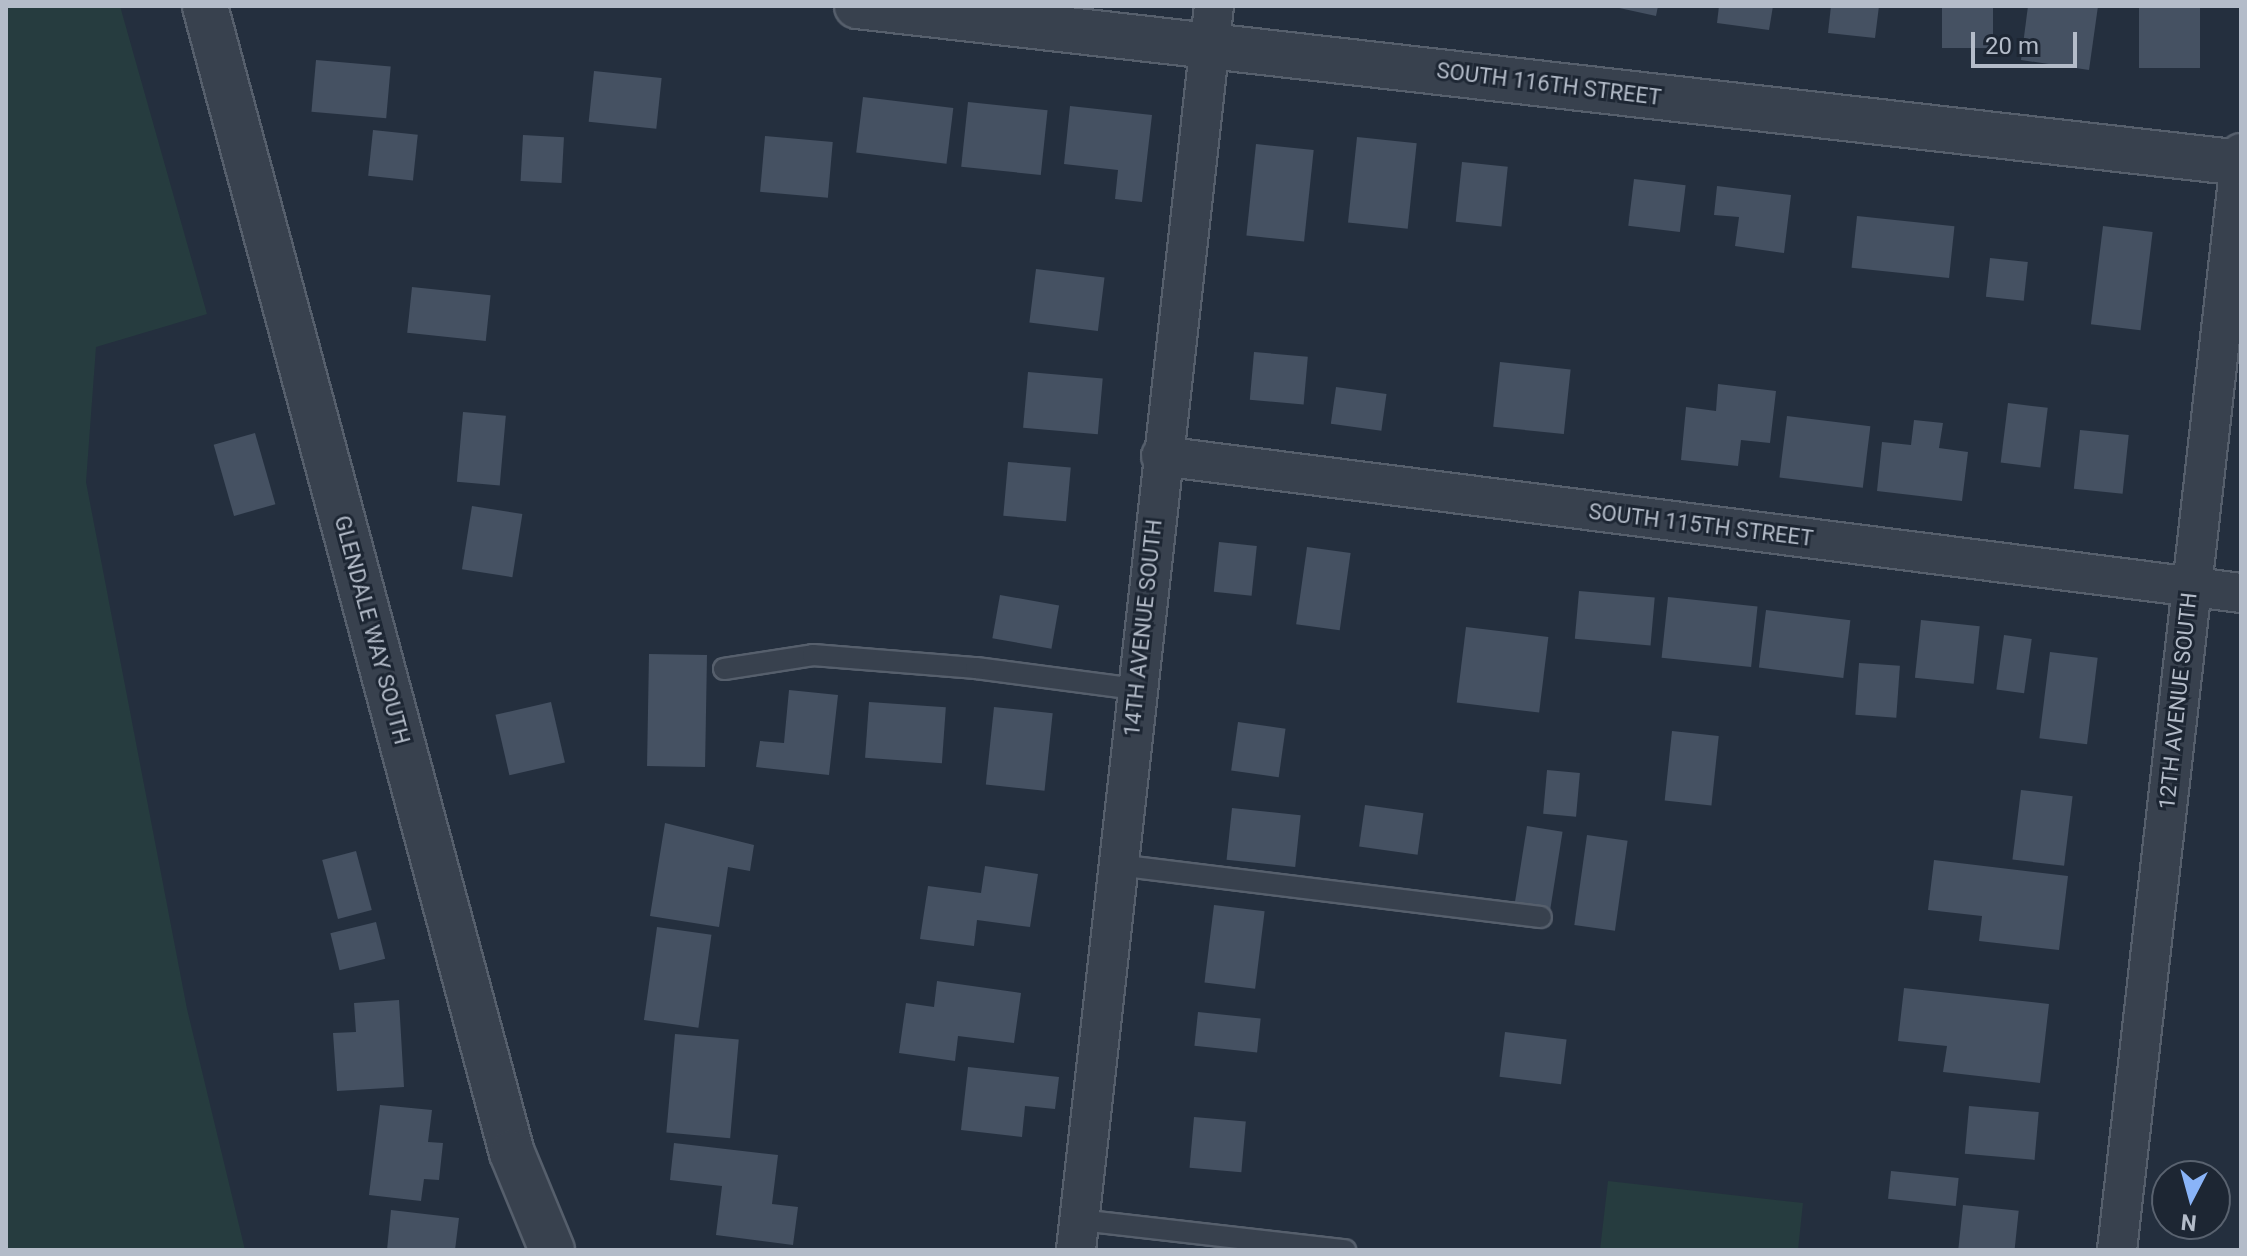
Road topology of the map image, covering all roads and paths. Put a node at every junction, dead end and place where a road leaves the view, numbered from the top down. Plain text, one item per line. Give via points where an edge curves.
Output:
1 (205, 6) edge
2 (857, 6) edge
3 (1212, 25) edge
4 (2241, 160) edge
5 (1161, 456) junction
6 (2190, 587) junction
7 (2241, 593) edge
8 (724, 669) dead end
9 (1136, 689) junction
10 (1117, 865) junction
11 (1541, 917) dead end
12 (1078, 1235) edge
13 (552, 1250) edge
14 (1345, 1250) edge
15 (2117, 1250) edge

1 - 13 street, GLENDALE WAY SOUTH via 512,1153
2 - 3 street, SOUTH 116TH STREET
3 - 4 street, SOUTH 116TH STREET
3 - 5 street, 14TH AVENUE SOUTH
4 - 6 street, 12TH AVENUE SOUTH
5 - 6 street, SOUTH 115TH STREET
5 - 9 street, 14TH AVENUE SOUTH
6 - 7 street, SOUTH 115TH STREET
6 - 15 street, 12TH AVENUE SOUTH
8 - 9 lane via 813,655 976,668
9 - 10 street, 14TH AVENUE SOUTH
10 - 11 lane
10 - 12 street, 14TH AVENUE SOUTH
12 - 14 lane

